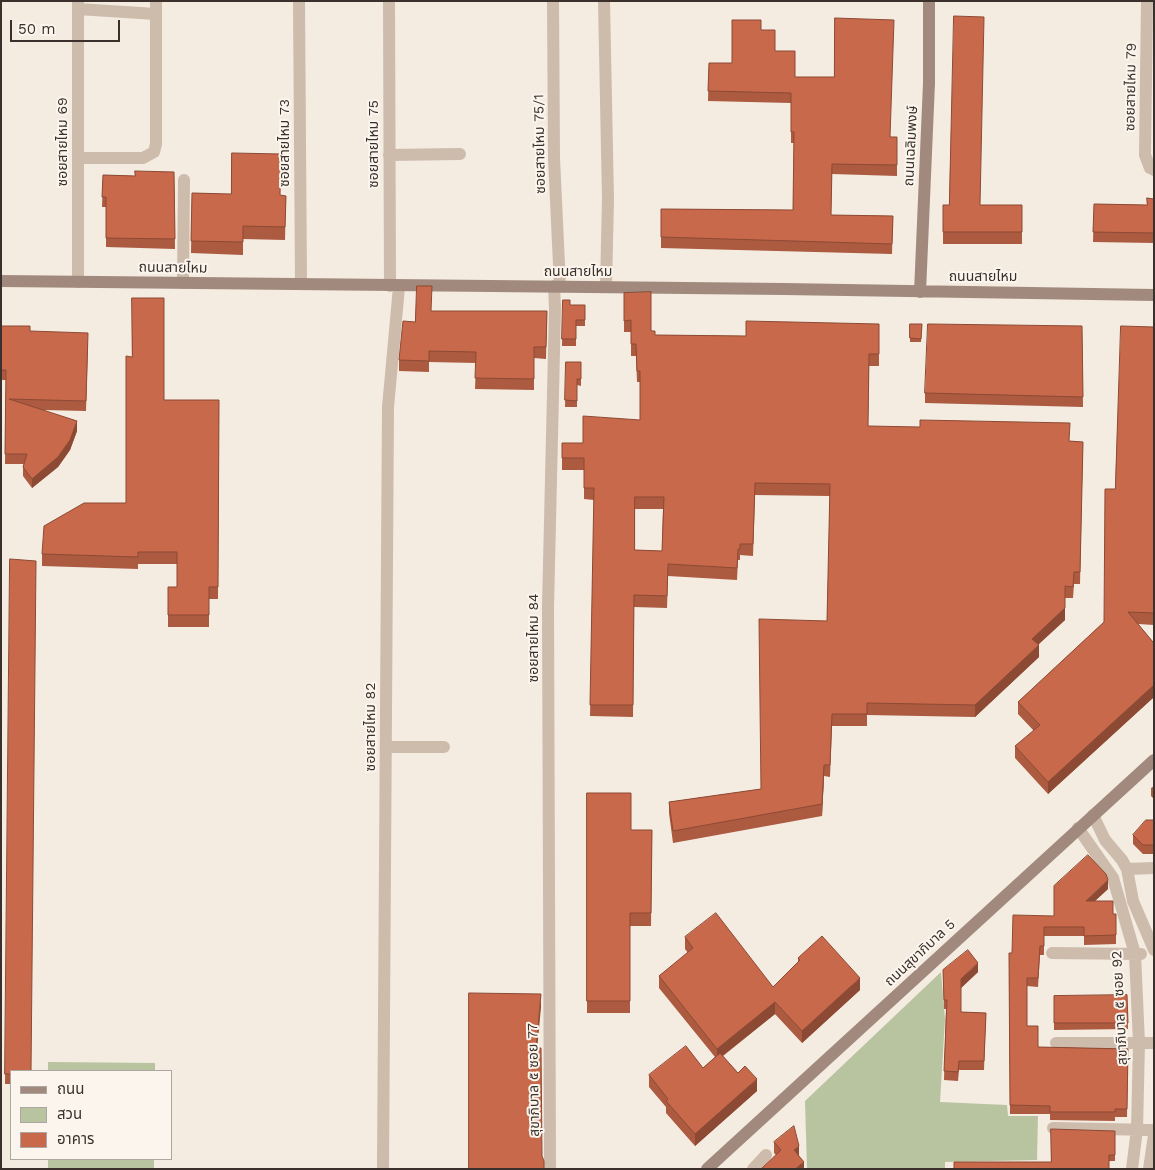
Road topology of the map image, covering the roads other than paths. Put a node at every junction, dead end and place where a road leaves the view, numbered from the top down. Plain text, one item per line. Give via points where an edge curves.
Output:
1 (156, 1) edge
2 (299, 1) edge
3 (389, 1) edge
4 (553, 1) edge
5 (604, 1) edge
6 (929, 1) edge
7 (1147, 1) edge
8 (78, 5) edge
9 (156, 14) junction
10 (460, 154) dead end
11 (389, 155) junction
12 (79, 158) junction
13 (1154, 170) edge
14 (184, 180) dead end
15 (1, 281) edge
16 (78, 282) junction
17 (183, 283) junction
18 (301, 284) junction
19 (394, 286) junction
20 (557, 286) junction
21 (606, 287) junction
22 (920, 292) junction
23 (1154, 295) edge
24 (386, 747) junction
25 (444, 747) dead end
26 (1153, 762) edge
27 (1093, 815) junction
28 (1078, 828) junction
29 (1154, 868) edge
30 (1127, 869) junction
31 (1154, 952) edge
32 (1052, 953) dead end
33 (1135, 954) junction
34 (548, 991) joint
35 (1056, 1043) dead end
36 (1139, 1043) junction
37 (1154, 1043) edge
38 (1053, 1128) edge
39 (1137, 1129) junction
40 (1154, 1130) edge
41 (1154, 1135) edge
42 (766, 1155) dead end
43 (382, 1169) edge
44 (550, 1169) edge
45 (707, 1169) edge
46 (753, 1169) edge
47 (1132, 1169) edge
48 (1149, 1169) edge

1 - 9 street
2 - 18 street, ซอยสายไหม 73
3 - 11 street, ซอยสายไหม 75
4 - 20 street, ซอยสายไหม 75/1
5 - 21 street via 608,199
6 - 22 main road, ถนนเฉลิมพงษ์ via 929,83
7 - 13 street, ซอยสายไหม 79 via 1145,155
8 - 9 street
8 - 12 street, ซอยสายไหม 69
9 - 12 street via 154,152 143,158
10 - 11 street
11 - 19 street, ซอยสายไหม 75
12 - 16 street, ซอยสายไหม 69
14 - 17 street
15 - 16 main road, ถนนสายไหม
16 - 17 main road, ถนนสายไหม
17 - 18 main road, ถนนสายไหม
18 - 19 main road, ถนนสายไหม
19 - 20 main road, ถนนสายไหม
19 - 24 street, ซอยสายไหม 82 via 388,407
20 - 21 main road, ถนนสายไหม
20 - 34 street, ซอยสายไหม 84 via 548,607
21 - 22 main road, ถนนสายไหม
22 - 23 main road, ถนนสายไหม
24 - 25 street
24 - 43 street, ซอยสายไหม 82
26 - 27 main road, ถนนสุขาภิบาล 5
27 - 28 main road, ถนนสุขาภิบาล 5
27 - 30 street via 1105,840
28 - 33 street, สุขาภิบาล ๕ ซอย 92 via 1113,878
28 - 45 main road, ถนนสุขาภิบาล 5
29 - 30 street
30 - 31 street via 1133,901
31 - 33 street
32 - 33 street
33 - 36 street, สุขาภิบาล ๕ ซอย 92
34 - 44 street, สุขาภิบาล ๕ ซอย 77
35 - 36 street
36 - 37 street
36 - 39 street, สุขาภิบาล ๕ ซอย 92
38 - 39 street
39 - 40 street
39 - 47 street, สุขาภิบาล ๕ ซอย 92
41 - 48 street
42 - 46 street

